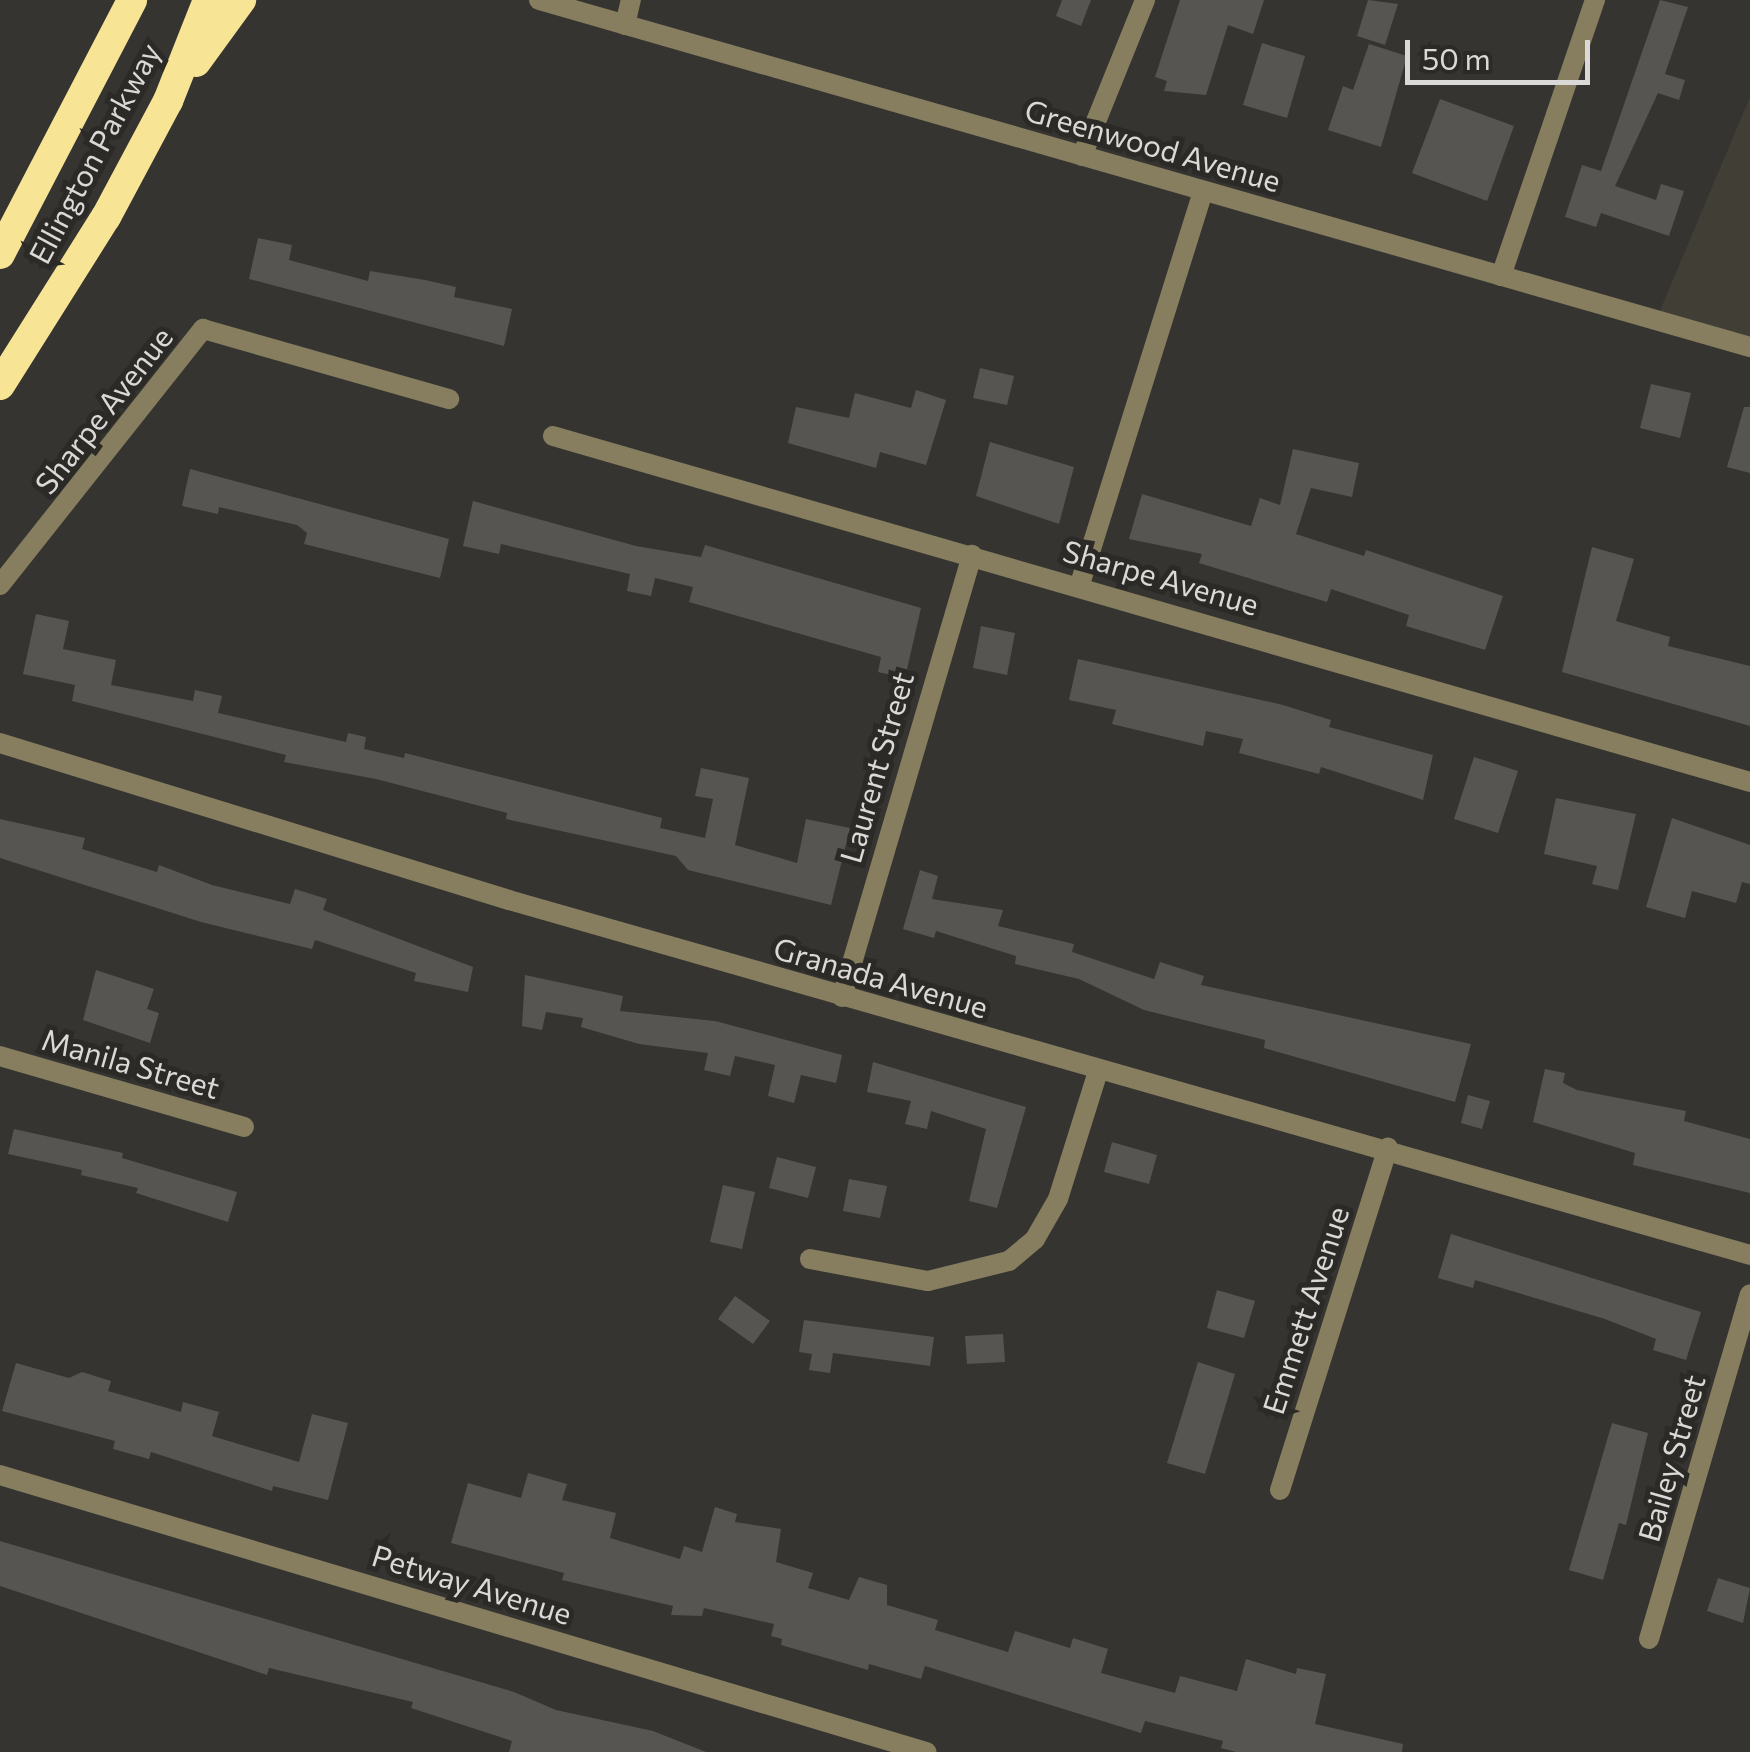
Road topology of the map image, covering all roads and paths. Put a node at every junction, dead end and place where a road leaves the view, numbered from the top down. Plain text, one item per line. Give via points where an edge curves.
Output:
1 (132, 0) edge
2 (208, 0) edge
3 (241, 0) edge
4 (539, 0) edge
5 (631, 0) edge
6 (1145, 0) edge
7 (1595, 0) edge
8 (625, 25) junction
9 (168, 101) junction
10 (1082, 156) junction
11 (1204, 191) junction
12 (0, 254) edge
13 (1501, 276) junction
14 (1750, 347) edge
15 (0, 385) edge
16 (448, 399) dead end
17 (553, 436) dead end
18 (972, 556) junction
19 (0, 584) edge
20 (1080, 584) junction
21 (0, 743) edge
22 (1750, 782) edge
23 (842, 997) junction
24 (0, 1056) edge
25 (1098, 1071) junction
26 (244, 1127) dead end
27 (1388, 1148) junction
28 (1750, 1255) edge
29 (810, 1258) dead end
30 (1750, 1294) edge
31 (0, 1475) edge
32 (1280, 1490) dead end
33 (1649, 1638) dead end
34 (926, 1752) edge

1 - 12 highway, Ellington Parkway
2 - 9 highway, Ellington Parkway
3 - 9 highway
4 - 8 street, Greenwood Avenue
5 - 8 street
6 - 10 street
7 - 13 street
8 - 10 street, Greenwood Avenue
9 - 15 highway, Ellington Parkway via 106,217
10 - 11 street, Greenwood Avenue
11 - 13 street, Greenwood Avenue
11 - 20 street
13 - 14 street, Greenwood Avenue
16 - 19 street, Sharpe Avenue via 203,329
17 - 18 street, Sharpe Avenue
18 - 20 street, Sharpe Avenue
18 - 23 street, Laurent Street
20 - 22 street, Sharpe Avenue
21 - 23 street, Granada Avenue
23 - 25 street, Granada Avenue
24 - 26 street, Manila Street
25 - 27 street, Granada Avenue
25 - 29 street via 1058,1199 1035,1239 1009,1261 928,1282
27 - 28 street, Granada Avenue
27 - 32 street, Emmett Avenue
30 - 33 street, Bailey Street
31 - 34 street, Petway Avenue

